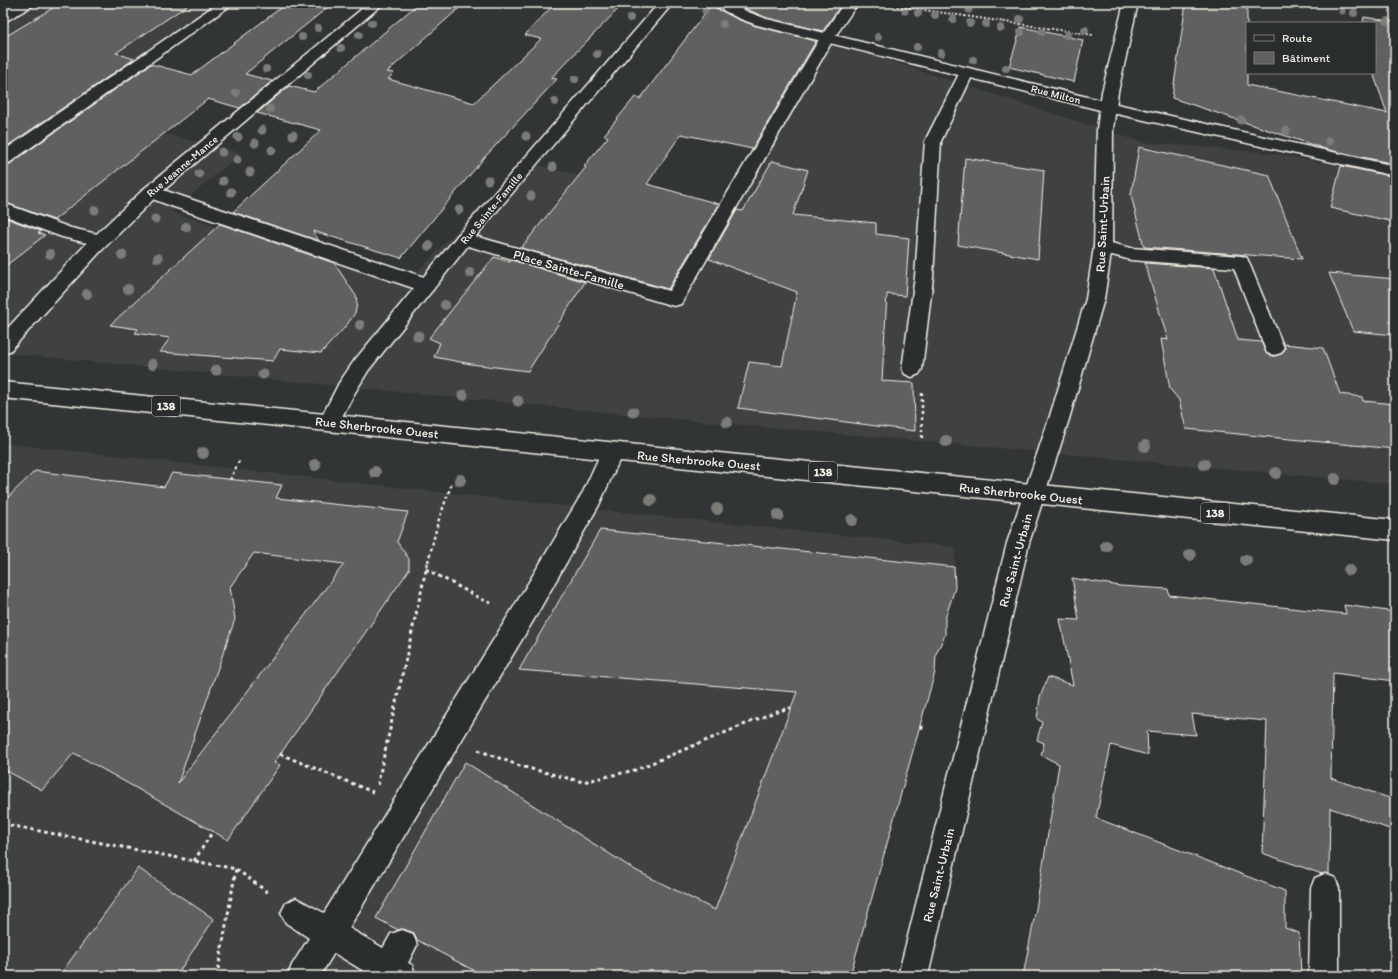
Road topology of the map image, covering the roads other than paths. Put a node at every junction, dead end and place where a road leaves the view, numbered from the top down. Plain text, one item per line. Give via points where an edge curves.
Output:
1 (27, 3) edge
2 (227, 3) edge
3 (377, 3) edge
4 (666, 3) edge
5 (720, 3) edge
6 (851, 3) edge
7 (1131, 3) edge
8 (3, 17) edge
9 (827, 38) junction
10 (967, 72) junction
11 (1108, 107) junction
12 (3, 159) edge
13 (1395, 171) edge
14 (151, 192) junction
15 (3, 209) edge
16 (464, 239) junction
17 (100, 240) junction
18 (1103, 247) junction
19 (426, 285) junction
20 (3, 346) edge
21 (1274, 348) dead end
22 (912, 370) dead end
23 (3, 390) edge
24 (329, 422) junction
25 (612, 452) junction
26 (1035, 494) junction
27 (1395, 530) edge
28 (1325, 888) dead end
29 (296, 913) road end
30 (329, 934) junction
31 (397, 963) edge
32 (303, 976) edge
33 (913, 976) edge
34 (1324, 976) edge

1 - 8 main road
2 - 12 main road
3 - 14 main road, Rue Jeanne-Mance
4 - 16 main road, Rue Sainte-Famille
5 - 9 main road, Rue Milton via 762,22
6 - 9 main road
7 - 11 main road, Rue Saint-Urbain
9 - 10 main road, Rue Milton
9 - 16 main road, Place Sainte-Famille via 674,299
10 - 11 main road, Rue Milton
10 - 22 main road via 933,142 924,277
11 - 13 main road, Rue Milton
11 - 18 main road, Rue Saint-Urbain via 1105,129
14 - 17 main road, Rue Jeanne-Mance
14 - 19 main road
15 - 17 main road via 68,232
16 - 19 main road, Rue Sainte-Famille
17 - 20 main road, Rue Jeanne-Mance
18 - 21 main road via 1131,254 1241,262
18 - 26 main road, Rue Saint-Urbain via 1095,299
19 - 24 main road, Rue Sainte-Famille via 353,376
23 - 24 main road, Rue Sherbrooke Ouest / 138
24 - 25 main road, Rue Sherbrooke Ouest / 138
25 - 26 main road, Rue Sherbrooke Ouest / 138
25 - 30 main road via 591,498
26 - 27 main road, Rue Sherbrooke Ouest / 138
26 - 33 main road, Rue Saint-Urbain via 1018,543
28 - 34 main road
29 - 30 main road
30 - 31 main road
30 - 32 main road

